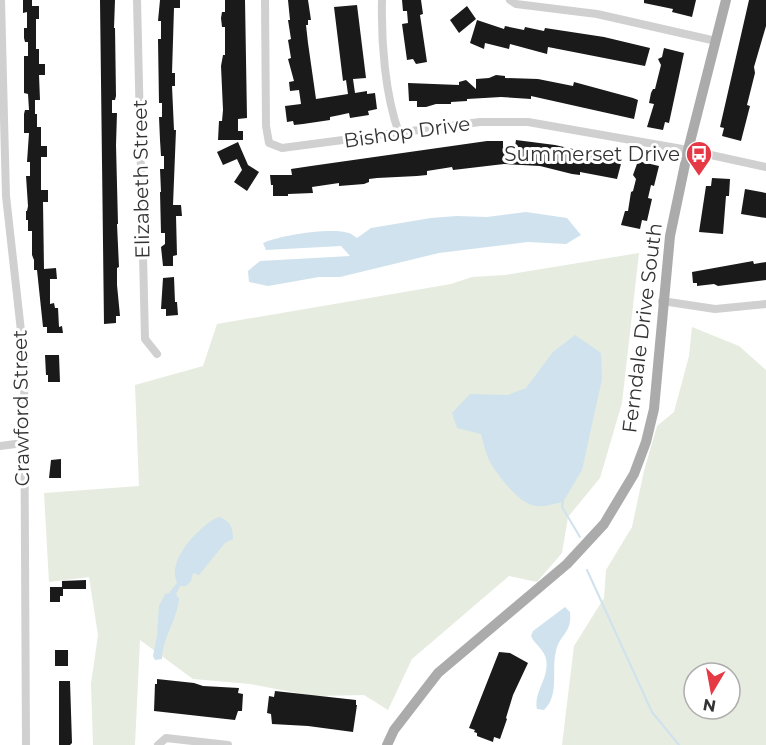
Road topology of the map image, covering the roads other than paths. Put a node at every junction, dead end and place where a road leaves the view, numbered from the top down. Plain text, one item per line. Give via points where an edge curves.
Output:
1 (1, 0) edge
2 (137, 0) edge
3 (265, 0) edge
4 (382, 0) edge
5 (510, 0) edge
6 (726, 0) edge
7 (716, 41) junction
8 (1, 66) edge
9 (399, 133) junction
10 (688, 150) junction
11 (766, 167) edge
12 (662, 301) junction
13 (766, 304) edge
14 (157, 354) dead end
15 (23, 443) junction
16 (0, 446) edge
17 (26, 745) edge
18 (158, 745) edge
19 (228, 745) edge
20 (387, 745) edge

1 - 8 street, Crawford Street
2 - 14 street, Elizabeth Street via 145,339
3 - 9 street, Bishop Drive via 269,143 282,148
4 - 9 street via 381,30 392,115
5 - 7 street via 597,14
6 - 7 main road, Ferndale Drive South
7 - 10 main road, Ferndale Drive South
8 - 15 street, Crawford Street via 6,196 24,358
9 - 10 street, Bishop Drive via 480,122 528,122
10 - 11 street
10 - 12 main road, Ferndale Drive South via 670,236
12 - 13 street via 715,309
12 - 20 main road, Ferndale Drive South via 654,409 646,442 634,474 604,524 567,564 438,673
15 - 16 street
15 - 17 street, Crawford Street
18 - 19 street via 166,738

